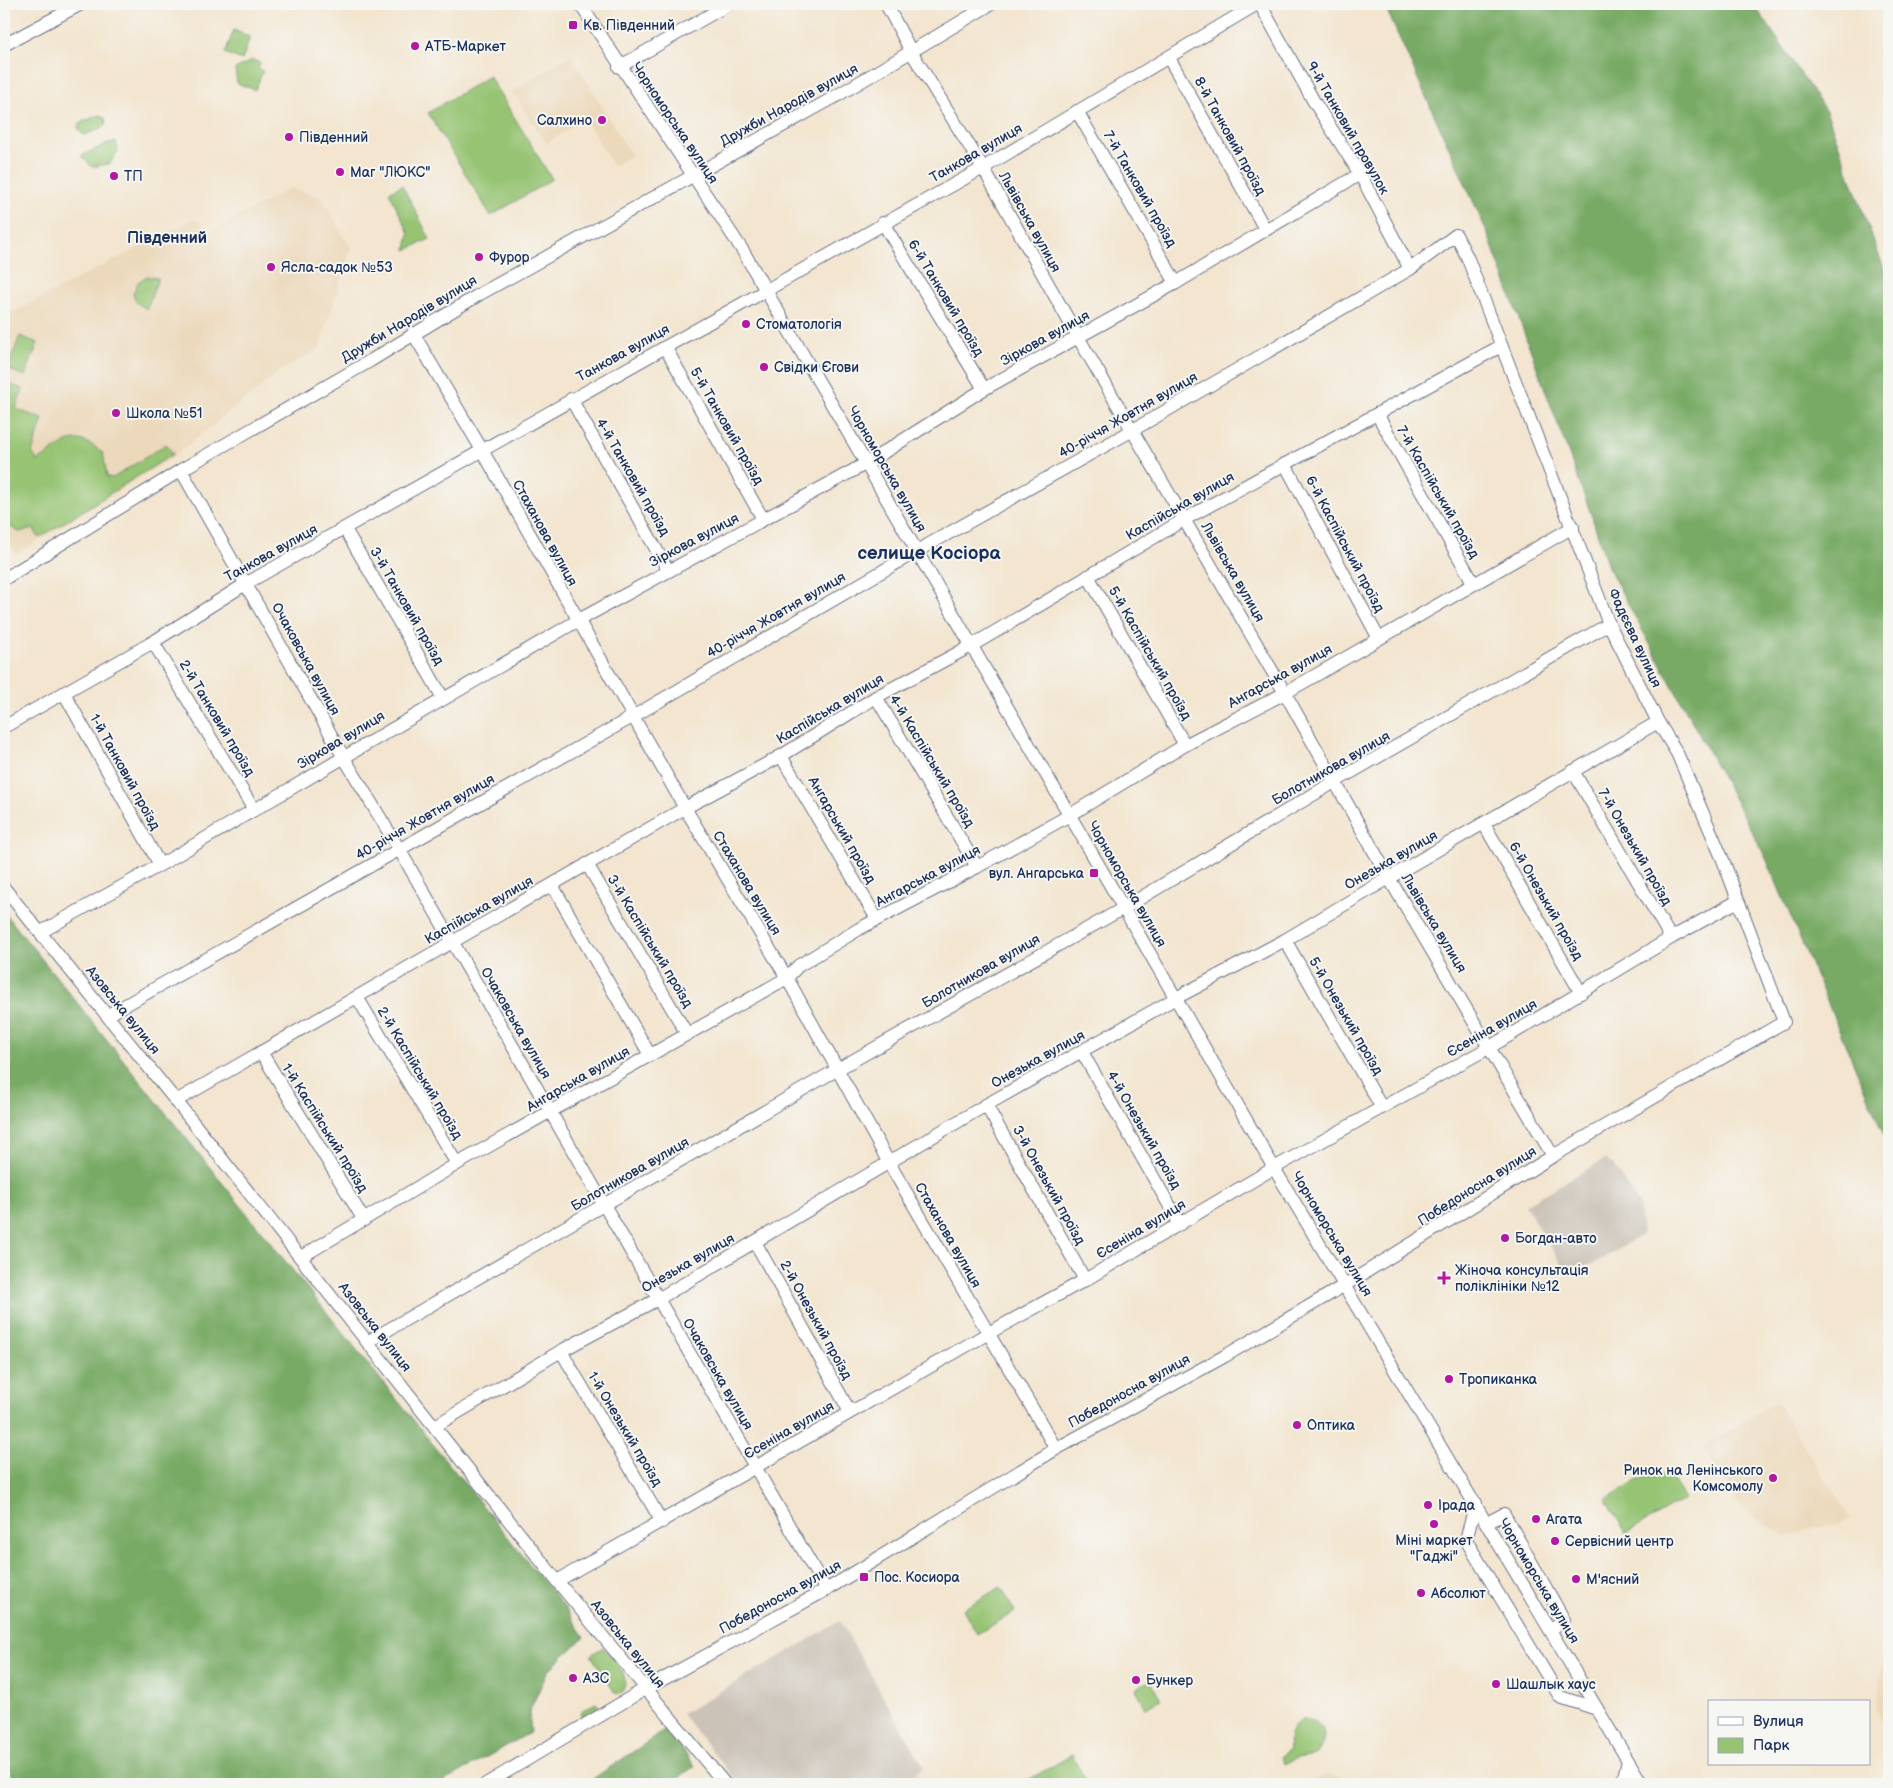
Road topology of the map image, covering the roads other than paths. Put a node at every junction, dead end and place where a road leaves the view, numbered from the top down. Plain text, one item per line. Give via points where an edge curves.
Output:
1 (81, 4) edge
2 (580, 4) edge
3 (729, 4) edge
4 (886, 4) edge
5 (991, 4) edge
6 (1258, 4) edge
7 (4, 45) edge
8 (912, 53) junction
9 (1169, 58) junction
10 (619, 67) junction
11 (1077, 111) junction
12 (983, 168) junction
13 (1360, 174) junction
14 (692, 176) junction
15 (883, 223) junction
16 (1265, 229) junction
17 (1456, 235) joint
18 (1410, 269) junction
19 (1176, 283) junction
20 (766, 290) junction
21 (413, 333) junction
22 (1078, 337) junction
23 (1501, 346) junction
24 (664, 347) junction
25 (984, 389) junction
26 (571, 399) junction
27 (1377, 414) junction
28 (1133, 430) junction
29 (482, 450) junction
30 (867, 463) junction
31 (1285, 464) junction
32 (181, 470) junction
33 (763, 519) junction
34 (1185, 519) junction
35 (1573, 528) junction
36 (345, 529) junction
37 (917, 550) junction
38 (668, 570) junction
39 (1088, 576) junction
40 (4, 579) edge
41 (247, 583) junction
42 (1474, 584) junction
43 (577, 621) junction
44 (1609, 624) junction
45 (1378, 638) junction
46 (153, 642) junction
47 (970, 646) junction
48 (64, 693) junction
49 (1285, 693) junction
50 (876, 696) junction
51 (444, 698) junction
52 (634, 716) junction
53 (1658, 722) junction
54 (4, 727) edge
55 (1185, 745) junction
56 (344, 756) junction
57 (782, 756) junction
58 (1573, 770) junction
59 (1336, 782) junction
60 (685, 808) junction
61 (254, 810) junction
62 (1070, 815) junction
63 (1484, 824) junction
64 (399, 849) junction
65 (587, 864) junction
66 (160, 865) junction
67 (977, 867) junction
68 (1389, 878) junction
69 (552, 885) junction
70 (4, 888) edge
71 (1738, 901) junction
72 (1124, 908) junction
73 (877, 919) junction
74 (41, 932) junction
75 (1671, 938) junction
76 (1285, 940) junction
77 (453, 943) junction
78 (787, 978) junction
79 (1581, 992) junction
80 (357, 997) junction
81 (1176, 998) junction
82 (108, 1016) junction
83 (1784, 1022) joint
84 (687, 1034) junction
85 (1490, 1047) junction
86 (261, 1052) junction
87 (1082, 1052) junction
88 (650, 1055) junction
89 (838, 1070) junction
90 (176, 1101) junction
91 (986, 1105) junction
92 (1382, 1108) junction
93 (550, 1113) junction
94 (1553, 1156) junction
95 (889, 1163) junction
96 (457, 1164) junction
97 (1274, 1168) junction
98 (604, 1206) junction
99 (364, 1220) junction
100 (1180, 1224) junction
101 (755, 1242) junction
102 (301, 1258) junction
103 (1085, 1280) junction
104 (1345, 1285) junction
105 (658, 1299) junction
106 (987, 1334) junction
107 (367, 1342) junction
108 (561, 1351) junction
109 (850, 1412) junction
110 (435, 1426) junction
111 (1056, 1449) junction
112 (754, 1467) junction
113 (1476, 1504) junction
114 (662, 1522) junction
115 (1487, 1523) junction
116 (557, 1581) junction
117 (826, 1590) junction
118 (1550, 1630) junction
119 (645, 1689) junction
120 (1597, 1709) junction
121 (1628, 1761) junction
122 (486, 1784) edge
123 (725, 1784) edge
124 (1622, 1784) edge
125 (1642, 1784) edge

1 - 7 street
2 - 10 street, Чорноморська вулиця
3 - 10 street
4 - 8 street, Львівська вулиця
5 - 8 street, Дружби Народів вулиця
6 - 9 street, Танкова вулиця
6 - 13 street, 9-й Танковий провулок
8 - 12 street, Львівська вулиця
8 - 14 street, Дружби Народів вулиця
9 - 11 street, Танкова вулиця
9 - 16 street, 8-й Танковий проїзд
10 - 14 street, Чорноморська вулиця
11 - 12 street, Танкова вулиця
11 - 19 street, 7-й Танковий проїзд
12 - 15 street, Танкова вулиця
12 - 22 street, Львівська вулиця
13 - 16 street, Зіркова вулиця
13 - 18 street, 9-й Танковий провулок
14 - 20 street, Чорноморська вулиця
14 - 21 street, Дружби Народів вулиця
15 - 20 street, Танкова вулиця
15 - 25 street, 6-й Танковий проїзд
16 - 19 street, Зіркова вулиця
17 - 18 street, 40-річчя Жовтня вулиця
17 - 23 street, Фадєєва вулиця
18 - 28 street, 40-річчя Жовтня вулиця
19 - 22 street, Зіркова вулиця
20 - 24 street, Танкова вулиця
20 - 30 street, Чорноморська вулиця
21 - 29 street, Стаханова вулиця
21 - 32 street, Дружби Народів вулиця
22 - 25 street, Зіркова вулиця
22 - 28 street, Львівська вулиця
23 - 27 street, Каспійська вулиця
23 - 35 street, Фадєєва вулиця
24 - 26 street, Танкова вулиця
24 - 33 street, 5-й Танковий проїзд
25 - 30 street, Зіркова вулиця
26 - 29 street, Танкова вулиця
26 - 38 street, 4-й Танковий проїзд
27 - 31 street, Каспійська вулиця
27 - 42 street, 7-й Каспійський проїзд
28 - 34 street, Львівська вулиця
28 - 37 street, 40-річчя Жовтня вулиця
29 - 36 street, Танкова вулиця
29 - 43 street, Стаханова вулиця
30 - 33 street, Зіркова вулиця
30 - 37 street, Чорноморська вулиця
31 - 34 street, Каспійська вулиця
31 - 45 street, 6-й Каспійський проїзд
32 - 40 street, Дружби Народів вулиця
32 - 41 street, Очаковська вулиця
33 - 38 street, Зіркова вулиця
34 - 39 street, Каспійська вулиця
34 - 49 street, Львівська вулиця
35 - 42 street, Ангарська вулиця
35 - 44 street, Фадєєва вулиця
36 - 41 street, Танкова вулиця
36 - 51 street, 3-й Танковий проїзд
37 - 47 street, Чорноморська вулиця
37 - 52 street, 40-річчя Жовтня вулиця
38 - 43 street, Зіркова вулиця
39 - 47 street, Каспійська вулиця
39 - 55 street, 5-й Каспійський проїзд
41 - 46 street, Танкова вулиця
41 - 56 street, Очаковська вулиця
42 - 45 street, Ангарська вулиця
43 - 51 street, Зіркова вулиця
43 - 52 street, Стаханова вулиця
44 - 53 street, Фадєєва вулиця
44 - 59 street, Болотникова вулиця
45 - 49 street, Ангарська вулиця
46 - 48 street, Танкова вулиця
46 - 61 street, 2-й Танковий проїзд
47 - 50 street, Каспійська вулиця
47 - 62 street, Чорноморська вулиця
48 - 54 street, Танкова вулиця
48 - 66 street, 1-й Танковий проїзд
49 - 55 street, Ангарська вулиця
49 - 59 street, Львівська вулиця
50 - 57 street, Каспійська вулиця
50 - 67 street, 4-й Каспійський проїзд
51 - 56 street, Зіркова вулиця
52 - 60 street, Стаханова вулиця
52 - 64 street, 40-річчя Жовтня вулиця
53 - 58 street, Онезька вулиця
53 - 71 street, Фадєєва вулиця via 1677,753
55 - 62 street, Ангарська вулиця
56 - 61 street, Зіркова вулиця
56 - 64 street, Очаковська вулиця
57 - 60 street, Каспійська вулиця
57 - 73 street, Ангарський проїзд
58 - 63 street, Онезька вулиця
58 - 75 street, 7-й Онезький проїзд
59 - 68 street, Львівська вулиця
59 - 72 street, Болотникова вулиця
60 - 65 street, Каспійська вулиця
60 - 78 street, Стаханова вулиця
61 - 66 street, Зіркова вулиця
62 - 67 street, Ангарська вулиця
62 - 72 street, Чорноморська вулиця
63 - 68 street, Онезька вулиця
63 - 79 street, 6-й Онезький проїзд
64 - 77 street, Очаковська вулиця
64 - 82 street, 40-річчя Жовтня вулиця
65 - 69 street, Каспійська вулиця
65 - 84 street, 3-й Каспійський проїзд
66 - 74 street, Зіркова вулиця
67 - 73 street, Ангарська вулиця
68 - 76 street, Онезька вулиця
68 - 85 street, Львівська вулиця
69 - 77 street, Каспійська вулиця
69 - 88 street
70 - 74 street, Азовська вулиця
71 - 75 street, Єсеніна вулиця
71 - 83 street, Фадєєва вулиця
72 - 81 street, Чорноморська вулиця
72 - 89 street, Болотникова вулиця
73 - 78 street, Ангарська вулиця via 798,966
74 - 82 street, Азовська вулиця
75 - 79 street, Єсеніна вулиця
76 - 81 street, Онезька вулиця
76 - 92 street, 5-й Онезький проїзд
77 - 80 street, Каспійська вулиця
77 - 93 street, Очаковська вулиця
78 - 84 street, Ангарська вулиця
78 - 89 street, Стаханова вулиця
79 - 85 street, Єсеніна вулиця
80 - 86 street, Каспійська вулиця
80 - 96 street, 2-й Каспійський проїзд
81 - 87 street, Онезька вулиця
81 - 97 street, Чорноморська вулиця
82 - 90 street, Азовська вулиця
83 - 94 street, Победоносна вулиця
84 - 88 street, Ангарська вулиця
85 - 92 street, Єсеніна вулиця
85 - 94 street, Львівська вулиця
86 - 90 street, Каспійська вулиця
86 - 99 street, 1-й Каспійський проїзд
87 - 91 street, Онезька вулиця
87 - 100 street, 4-й Онезький проїзд
88 - 93 street, Ангарська вулиця
89 - 95 street, Стаханова вулиця
89 - 98 street, Болотникова вулиця
90 - 102 street, Азовська вулиця
91 - 95 street, Онезька вулиця
91 - 103 street, 3-й Онезький проїзд
92 - 97 street, Єсеніна вулиця
93 - 96 street, Ангарська вулиця
93 - 98 street, Очаковська вулиця
94 - 104 street, Победоносна вулиця
95 - 101 street, Онезька вулиця
95 - 106 street, Стаханова вулиця
96 - 99 street, Ангарська вулиця
97 - 100 street, Єсеніна вулиця
97 - 104 street, Чорноморська вулиця
98 - 105 street, Очаковська вулиця
98 - 107 street, Болотникова вулиця
99 - 102 street, Ангарська вулиця
100 - 103 street, Єсеніна вулиця
101 - 105 street, Онезька вулиця
101 - 109 street, 2-й Онезький проїзд
102 - 107 street, Азовська вулиця
103 - 106 street, Єсеніна вулиця
104 - 111 street, Победоносна вулиця via 1225,1356
104 - 113 street, Чорноморська вулиця
105 - 108 street, Онезька вулиця
105 - 112 street, Очаковська вулиця
106 - 109 street, Єсеніна вулиця
106 - 111 street, Стаханова вулиця
107 - 110 street, Азовська вулиця
108 - 110 street, Онезька вулиця
108 - 114 street, 1-й Онезький проїзд
109 - 112 street, Єсеніна вулиця
110 - 116 street, Азовська вулиця
111 - 117 street, Победоносна вулиця
112 - 114 street, Єсеніна вулиця
112 - 117 street, Очаковська вулиця
113 - 115 street, Чорноморська вулиця
113 - 120 street via 1466,1540 1560,1697
114 - 116 street, Єсеніна вулиця
115 - 118 street, Чорноморська вулиця
115 - 118 street via 1504,1514 1564,1620
116 - 119 street, Азовська вулиця
117 - 119 street, Победоносна вулиця
118 - 120 street, Чорноморська вулиця
119 - 122 street, Победоносна вулиця
119 - 123 street, Азовська вулиця
120 - 121 street, Чорноморська вулиця
121 - 124 street
121 - 125 street, Чорноморська вулиця

